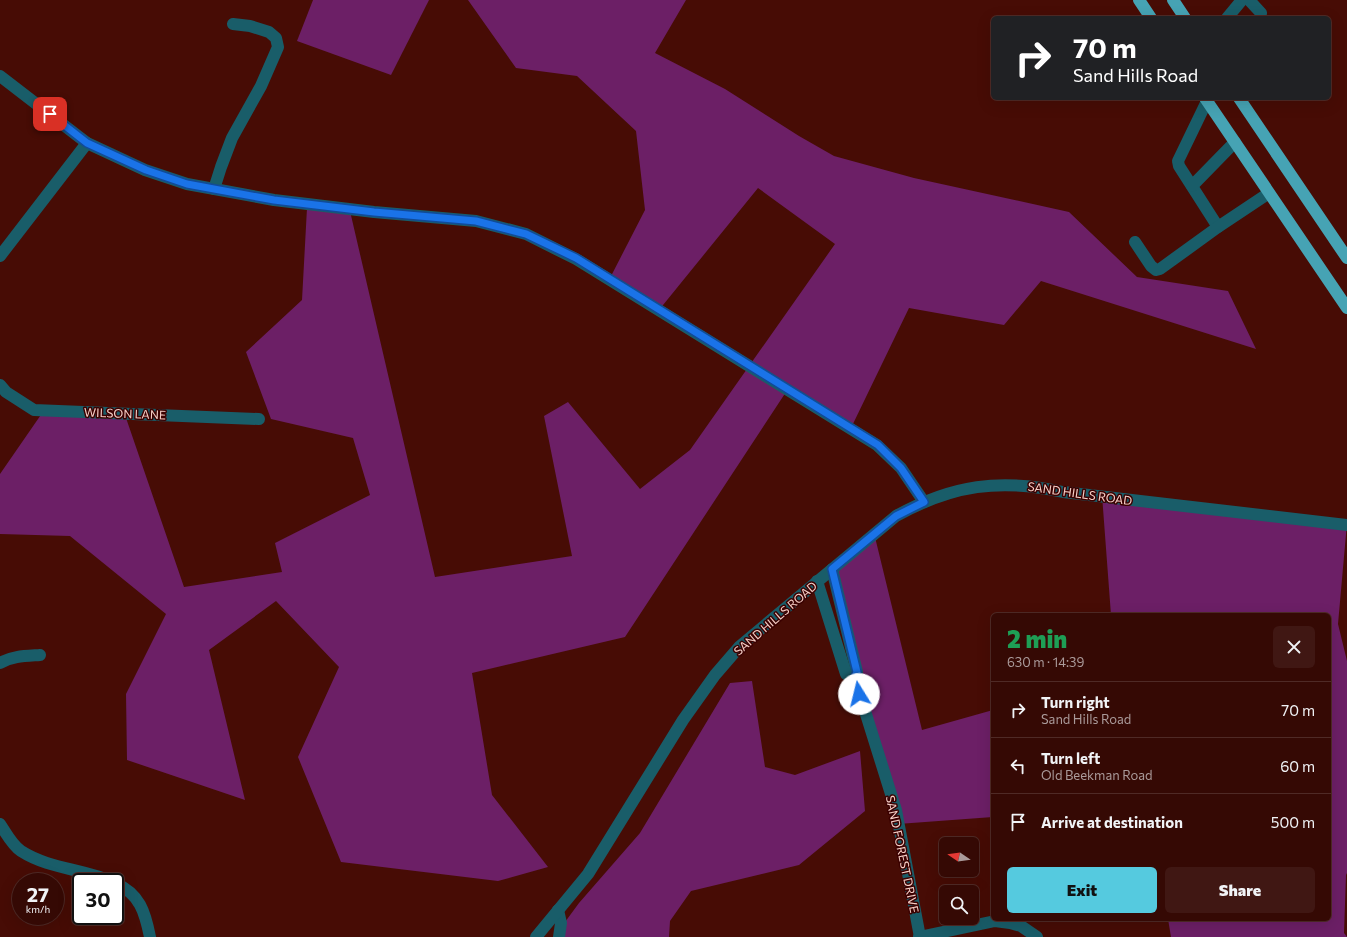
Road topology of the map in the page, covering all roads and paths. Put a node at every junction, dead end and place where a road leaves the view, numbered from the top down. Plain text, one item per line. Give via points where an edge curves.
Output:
1 (1139, 0) edge
2 (1173, 0) edge
3 (1242, 0) edge
4 (1248, 0) edge
5 (1150, 16) edge
6 (1184, 16) edge
7 (1229, 16) edge
8 (1260, 16) edge
9 (233, 24) dead end
10 (0, 76) edge
11 (1206, 100) edge
12 (1207, 100) edge
13 (1240, 100) edge
14 (1235, 142) junction
15 (87, 143) junction
16 (1192, 186) junction
17 (214, 189) junction
18 (1269, 193) junction
19 (1218, 227) junction
20 (1135, 242) dead end
21 (0, 256) edge
22 (1347, 258) edge
23 (1347, 308) edge
24 (0, 385) edge
25 (259, 419) dead end
26 (924, 502) junction
27 (1347, 525) edge
28 (832, 569) junction
29 (817, 581) junction
30 (40, 655) dead end
31 (0, 663) edge
32 (854, 679) junction
33 (0, 824) edge
34 (83, 873) edge
35 (124, 887) edge
36 (558, 910) junction
37 (150, 937) edge
38 (536, 937) edge
39 (559, 937) edge
40 (920, 937) edge
41 (1037, 937) edge

1 - 5 highway
2 - 6 highway
3 - 7 street
4 - 8 street via 1261,13
9 - 17 street via 269,32 276,38 278,47 261,86 232,138
10 - 15 street
11 - 16 street via 1178,161
12 - 14 highway
13 - 22 highway
14 - 16 street
14 - 18 highway
15 - 17 street via 146,170 187,184
15 - 21 street
16 - 19 street
17 - 26 street via 274,200 476,221 526,234 576,258 878,445 901,468
18 - 19 street
18 - 23 highway
19 - 20 street via 1156,270
24 - 25 street, WILSON LANE via 6,392 34,410
26 - 27 street, SAND HILLS ROAD via 976,486 1020,485
26 - 28 street, SAND HILLS ROAD via 896,516
28 - 29 street, SAND HILLS ROAD
28 - 32 street, SAND FOREST DRIVE via 857,672
29 - 32 street, SAND FOREST DRIVE via 846,674
29 - 36 street, SAND HILLS ROAD via 740,646 715,675 683,720 588,874
30 - 31 street
32 - 40 street, SAND FOREST DRIVE via 896,810
33 - 34 street via 20,850 42,861
35 - 37 street via 139,901 146,915
36 - 38 street, SAND HILLS ROAD
36 - 39 street via 561,923
40 - 41 street via 995,921 1021,926

